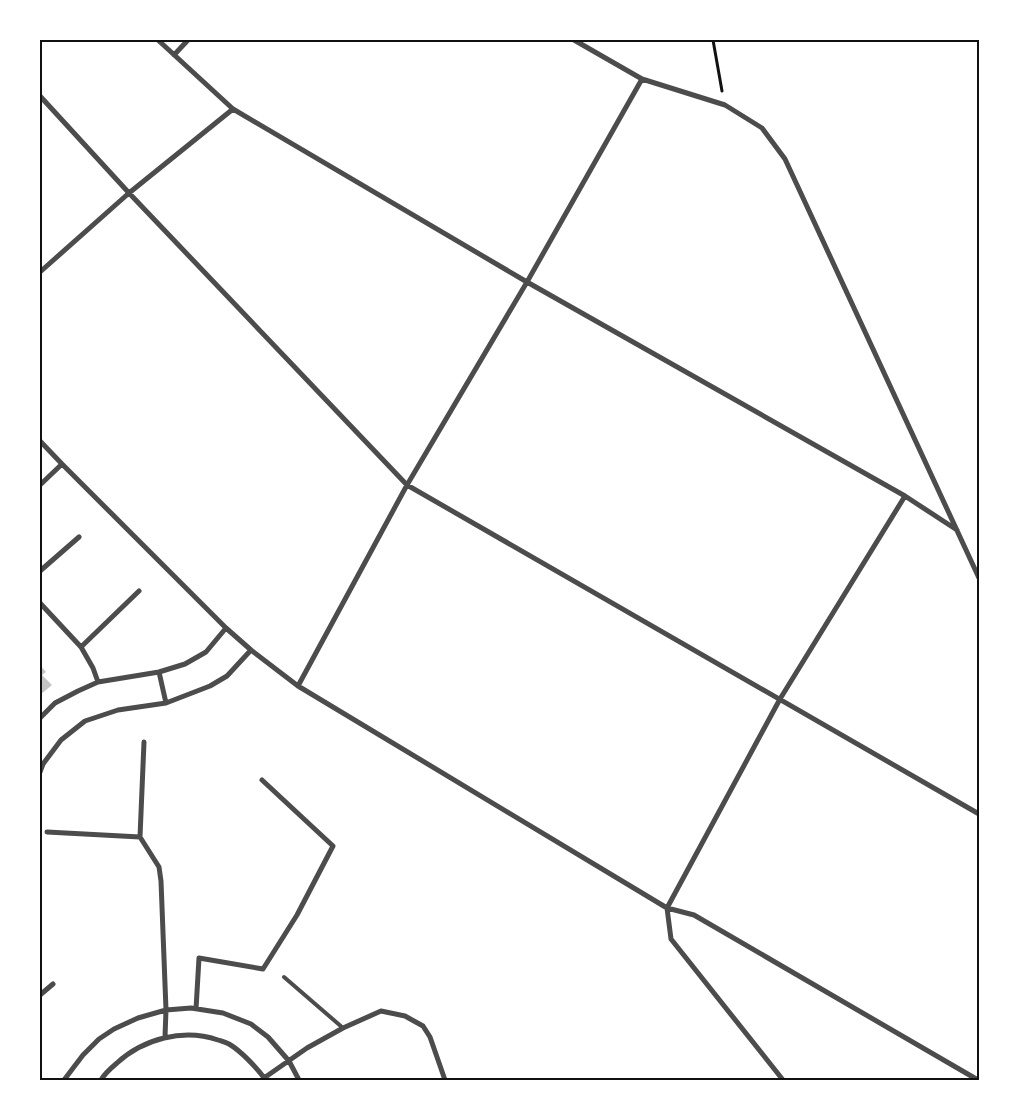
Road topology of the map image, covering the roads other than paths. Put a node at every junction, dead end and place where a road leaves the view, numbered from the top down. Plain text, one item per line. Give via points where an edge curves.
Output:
1 (158, 40) edge
2 (188, 40) edge
3 (574, 40) edge
4 (174, 55) junction
5 (642, 79) junction
6 (40, 96) edge
7 (233, 109) junction
8 (129, 193) junction
9 (40, 272) edge
10 (527, 282) junction
11 (40, 441) edge
12 (62, 464) junction
13 (40, 485) edge
14 (407, 485) junction
15 (905, 496) junction
16 (957, 530) junction
17 (79, 537) dead end
18 (40, 571) edge
19 (979, 578) edge
20 (139, 592) dead end
21 (40, 603) edge
22 (226, 628) junction
23 (81, 647) junction
24 (251, 650) junction
25 (159, 672) junction
26 (98, 682) junction
27 (298, 686) junction
28 (780, 699) junction
29 (166, 702) junction
30 (40, 718) edge
31 (144, 742) dead end
32 (40, 772) edge
33 (262, 780) dead end
34 (979, 814) edge
35 (47, 832) dead end
36 (140, 837) junction
37 (667, 908) junction
38 (284, 977) dead end
39 (52, 984) dead end
40 (40, 995) edge
41 (196, 1009) junction
42 (166, 1010) junction
43 (343, 1028) junction
44 (165, 1037) junction
45 (289, 1061) junction
46 (265, 1079) edge
47 (64, 1080) edge
48 (101, 1080) edge
49 (299, 1080) edge
50 (444, 1080) edge
51 (783, 1080) edge
52 (978, 1080) edge

1 - 4 street
2 - 4 street
3 - 5 street
4 - 7 street
5 - 10 street
5 - 16 street via 725,105 762,128 785,159
6 - 8 street
7 - 8 street
7 - 10 street
8 - 9 street
8 - 14 street
10 - 14 street
10 - 15 street
11 - 12 street
12 - 13 street
12 - 22 street
14 - 27 street
14 - 28 street
15 - 16 street
15 - 28 street
16 - 19 street
17 - 18 street
20 - 23 street
21 - 23 street
22 - 24 street
22 - 25 street via 206,652 185,664
23 - 26 street
24 - 27 street
24 - 29 street via 227,676 210,686
25 - 26 street
25 - 29 street
26 - 30 street via 55,703
27 - 37 street
28 - 34 street
28 - 37 street
29 - 32 street via 118,710 85,722 61,740
31 - 36 street
33 - 41 street via 333,846 297,915 263,969 199,958
35 - 36 street
36 - 42 street via 158,867 162,881
37 - 51 street via 671,939
37 - 52 street via 694,915
38 - 43 lane
39 - 40 street
41 - 42 street
41 - 45 street via 223,1013 251,1024 268,1037
42 - 44 street
42 - 47 street via 138,1018 99,1039
43 - 45 street
43 - 50 street via 381,1012 405,1016 422,1026 430,1037
44 - 46 street via 207,1036 228,1044
44 - 48 street via 139,1047 121,1059
45 - 46 street
45 - 49 street

